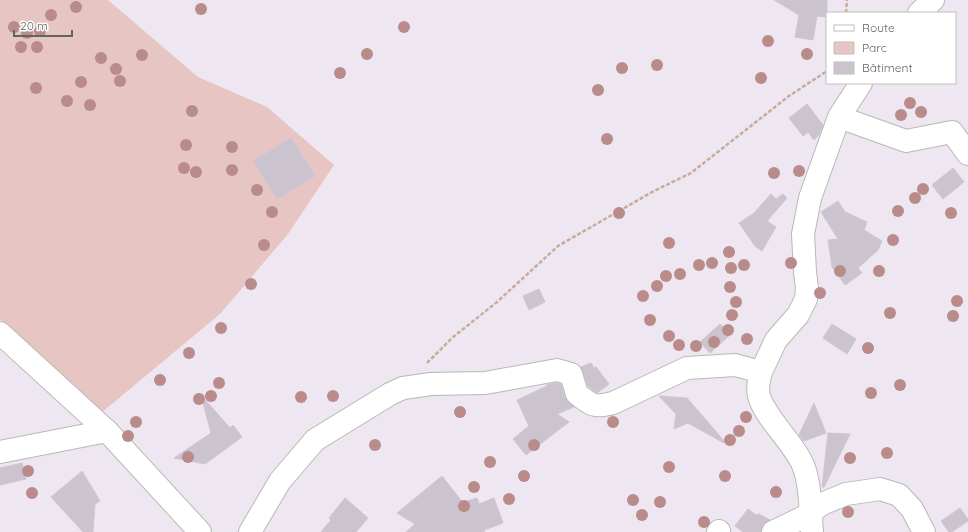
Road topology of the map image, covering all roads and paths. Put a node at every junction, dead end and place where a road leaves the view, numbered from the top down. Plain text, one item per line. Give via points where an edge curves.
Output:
1 (847, 0) edge
2 (933, 0) edge
3 (846, 12) edge
4 (920, 12) edge
5 (826, 72) edge
6 (860, 84) edge
7 (839, 117) junction
8 (968, 154) edge
9 (0, 334) edge
10 (425, 366) dead end
11 (761, 372) junction
12 (107, 431) junction
13 (0, 452) edge
14 (811, 523) edge
15 (200, 532) edge
16 (250, 532) edge
17 (773, 532) edge
18 (924, 532) edge

1 - 3 path
2 - 4 street
5 - 10 path via 789,96 691,173 652,192 558,246 497,302 452,338
6 - 7 street
7 - 8 street via 906,141 952,132
7 - 11 street via 810,198 803,234 806,299 798,314 776,340
9 - 12 street
11 - 14 street via 759,395 764,408 803,465 808,484
11 - 16 street via 735,365 687,368 613,403 600,406 595,406 577,394 571,374 557,370 485,383 432,384 403,388 315,440 280,481
12 - 13 street
12 - 15 street
14 - 17 street
14 - 18 street via 822,504 846,494 880,489 899,495 912,509

